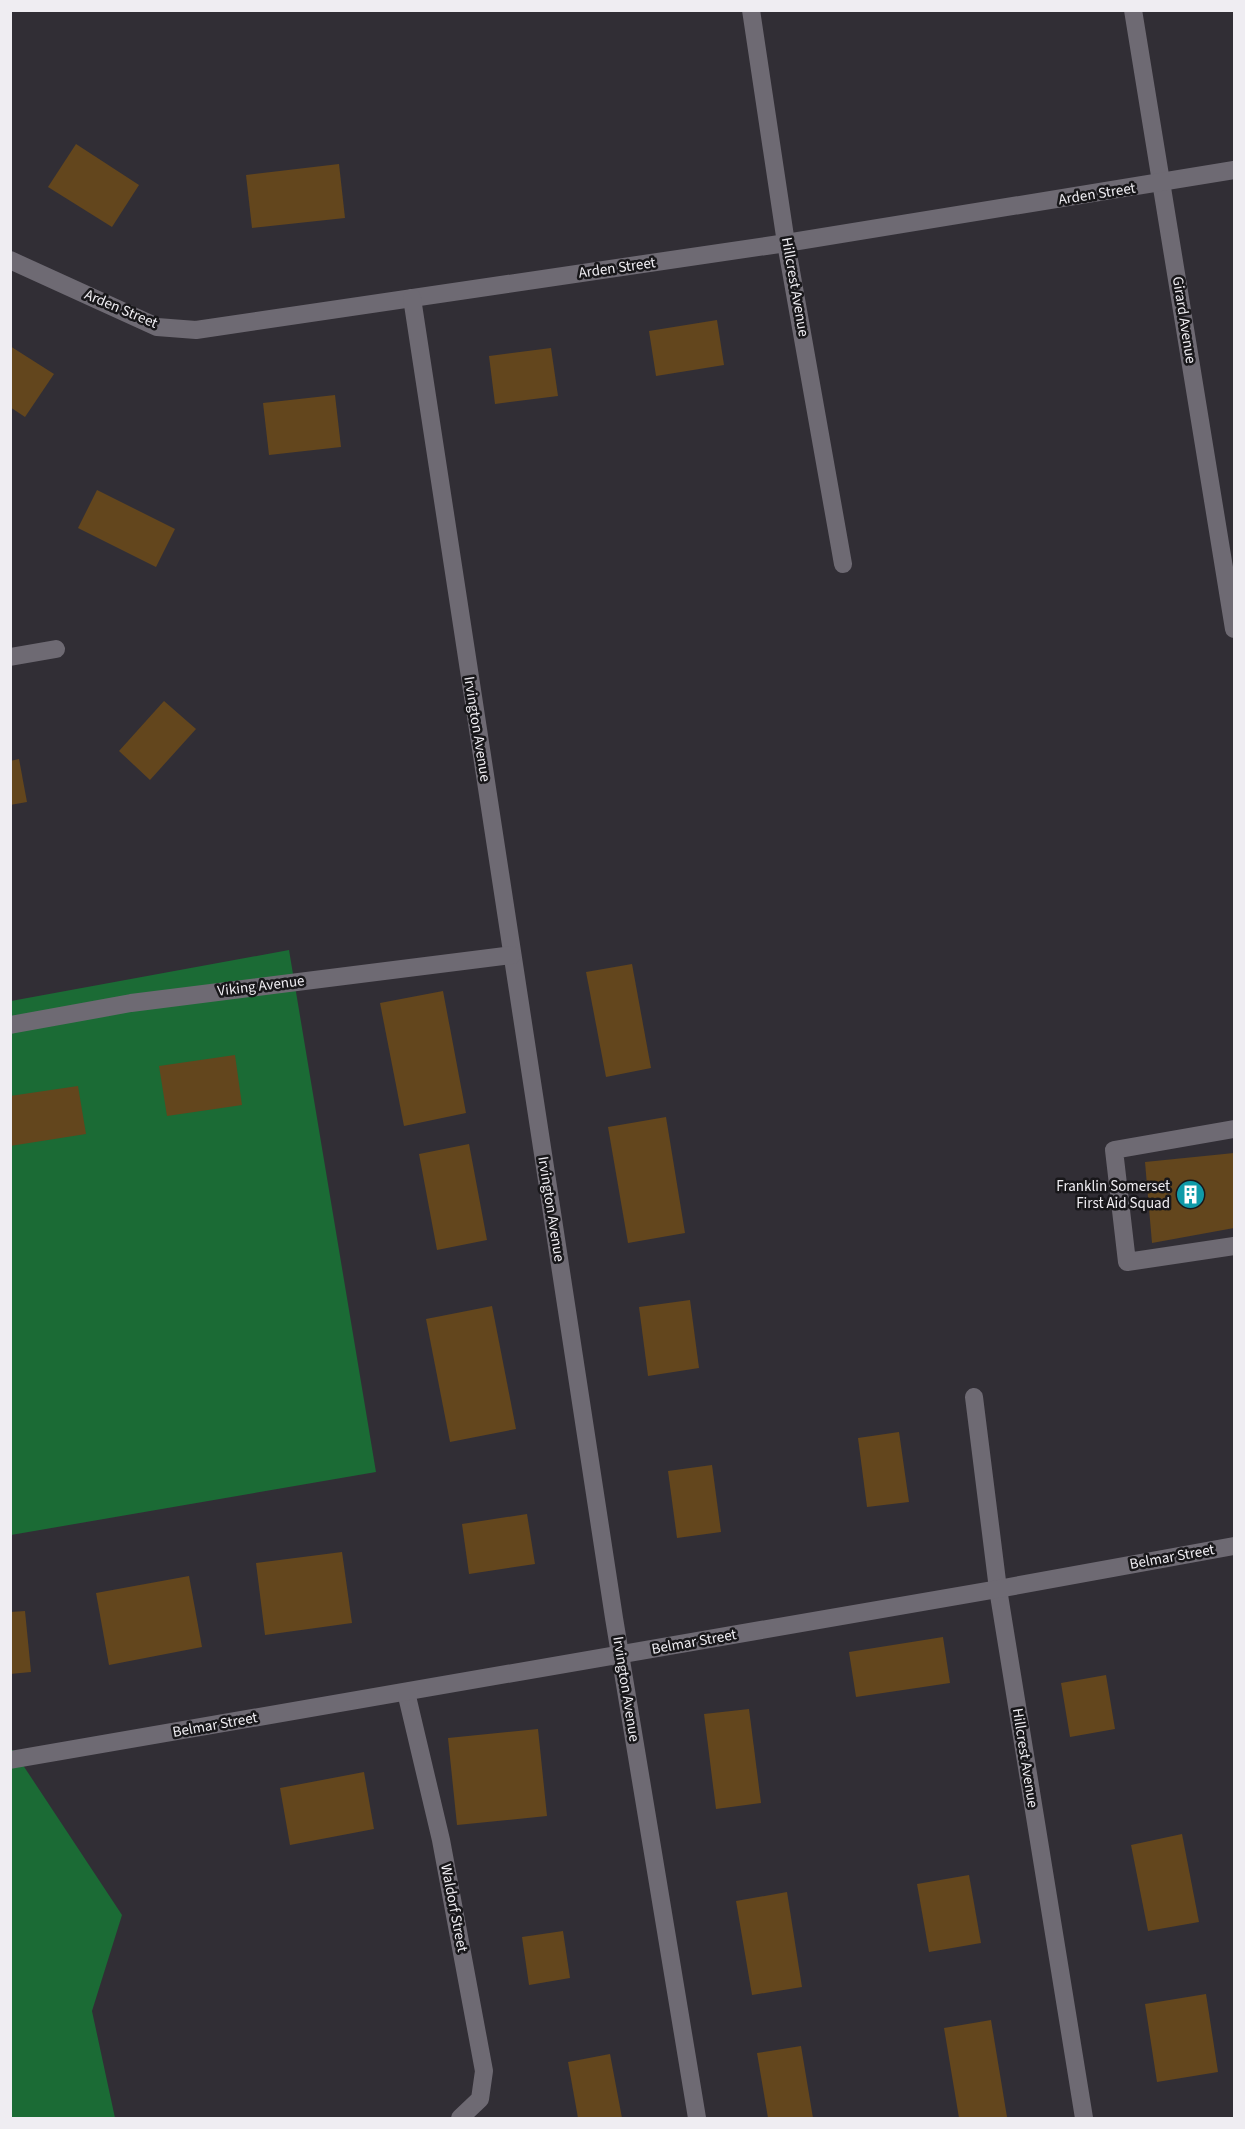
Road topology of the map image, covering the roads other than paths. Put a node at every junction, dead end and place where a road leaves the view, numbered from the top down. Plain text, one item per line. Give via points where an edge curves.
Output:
1 (751, 10) edge
2 (1133, 10) edge
3 (1234, 170) edge
4 (1161, 184) junction
5 (786, 243) junction
6 (10, 260) edge
7 (412, 298) junction
8 (843, 564) dead end
9 (1234, 629) edge
10 (56, 649) dead end
11 (10, 657) edge
12 (512, 955) junction
13 (10, 1025) edge
14 (1234, 1129) edge
15 (1234, 1246) edge
16 (974, 1397) dead end
17 (1234, 1546) edge
18 (998, 1589) junction
19 (620, 1655) junction
20 (406, 1692) junction
21 (10, 1760) edge
22 (460, 2118) edge
23 (697, 2118) edge
24 (1084, 2118) edge

1 - 5 street, Hillcrest Avenue
2 - 4 street, Girard Avenue
3 - 4 street, Arden Street
4 - 5 street, Arden Street
4 - 9 street, Girard Avenue
5 - 7 street, Arden Street
5 - 8 street, Hillcrest Avenue
6 - 7 street, Arden Street via 157,327 196,330
7 - 12 street, Irvington Avenue
10 - 11 street
12 - 13 street, Viking Avenue via 131,1003
12 - 19 street, Irvington Avenue
14 - 15 street via 1114,1150 1127,1262
16 - 18 street, Hillcrest Avenue
17 - 18 street, Belmar Street
18 - 19 street, Belmar Street
18 - 24 street, Hillcrest Avenue
19 - 20 street, Belmar Street
19 - 23 street, Irvington Avenue
20 - 21 street, Belmar Street
20 - 22 street, Waldorf Street via 441,1840 484,2071 480,2099

